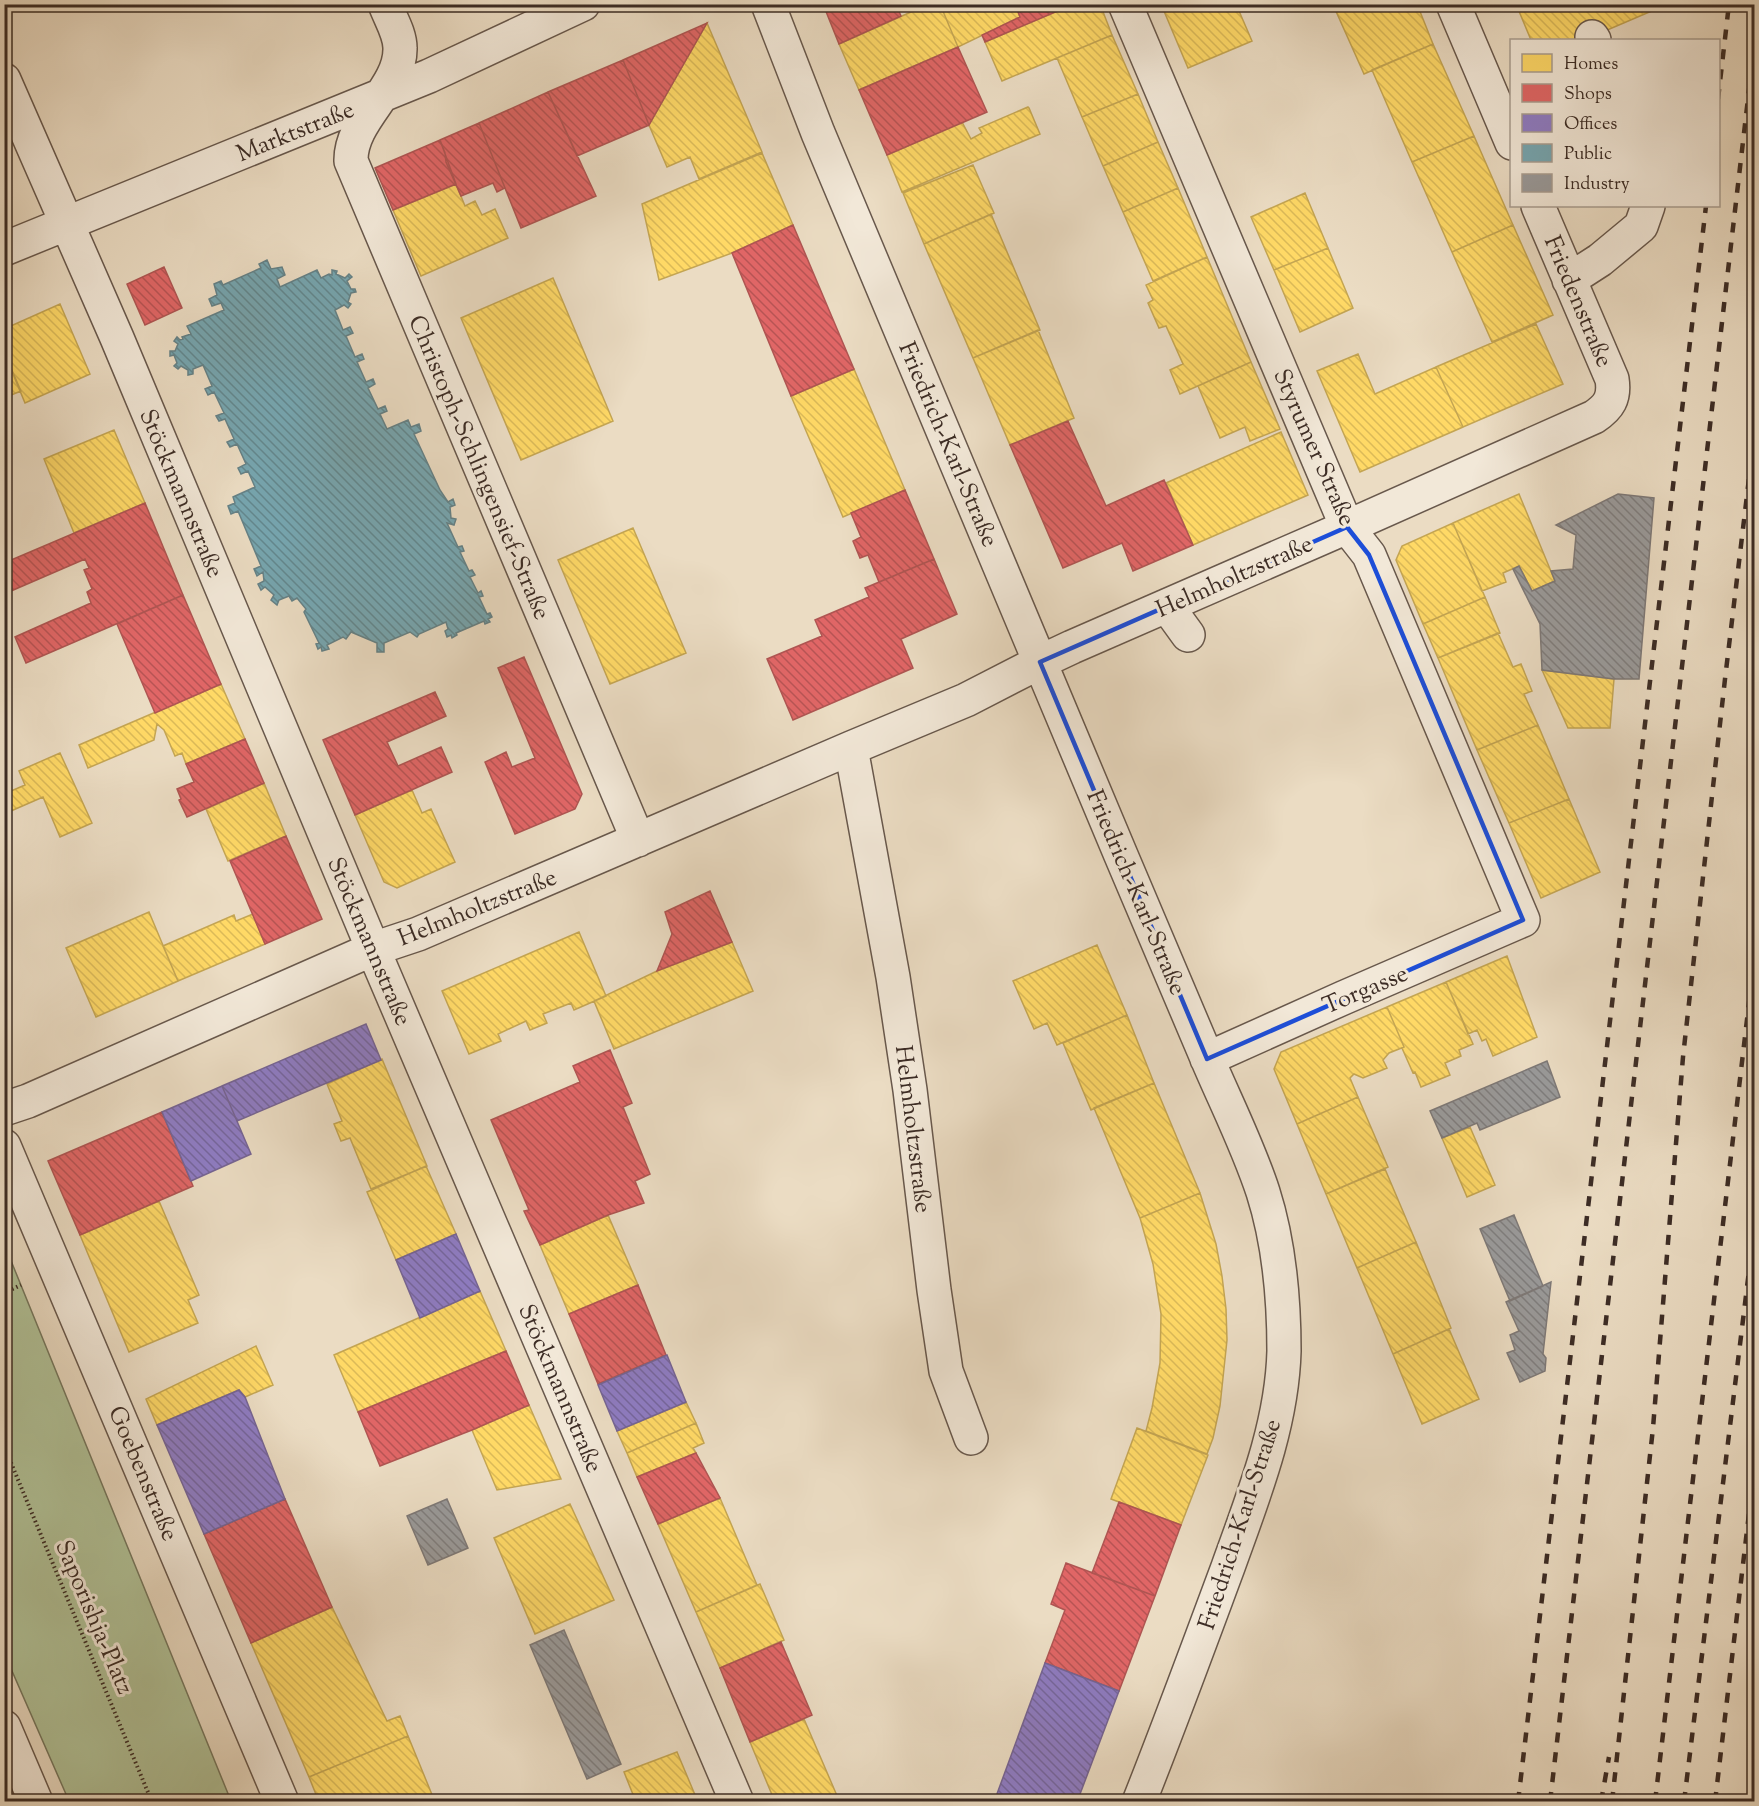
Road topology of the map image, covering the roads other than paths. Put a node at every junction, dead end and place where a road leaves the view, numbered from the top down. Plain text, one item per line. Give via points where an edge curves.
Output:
1 (385, 4) edge
2 (582, 4) edge
3 (768, 4) edge
4 (1125, 4) edge
5 (1453, 4) edge
6 (4, 81) edge
7 (380, 96) junction
8 (1510, 138) edge
9 (1648, 207) edge
10 (1549, 209) edge
11 (68, 223) junction
12 (4, 249) edge
13 (1569, 280) junction
14 (1611, 398) joint
15 (1347, 527) junction
16 (1167, 606) junction
17 (1188, 634) dead end
18 (1040, 662) junction
19 (851, 748) junction
20 (638, 840) junction
21 (1523, 920) joint
22 (373, 949) junction
23 (1207, 1059) junction
24 (4, 1109) edge
25 (4, 1146) edge
26 (970, 1437) dead end
27 (4, 1727) edge
28 (36, 1802) edge
29 (282, 1802) edge
30 (737, 1802) edge
31 (1139, 1802) edge

1 - 7 street, Christoph-Schlingensief-Straße via 400,46 396,72
2 - 7 street, Marktstraße
3 - 18 street, Friedrich-Karl-Straße
4 - 15 street, Styrumer Straße
5 - 8 street
6 - 11 street, Stöckmannstraße
7 - 11 street, Marktstraße
7 - 20 street, Christoph-Schlingensief-Straße via 351,148 351,161
9 - 13 street via 1641,226
10 - 13 street, Friedenstraße
11 - 12 street, Marktstraße
11 - 22 street, Stöckmannstraße
13 - 14 street, Friedenstraße via 1612,378
14 - 15 street, Helmholtzstraße via 1605,410 1594,417
15 - 16 street, Helmholtzstraße
15 - 21 street, Styrumer Straße via 1370,555
16 - 17 street
16 - 18 street, Helmholtzstraße
18 - 19 street, Helmholtzstraße via 966,700
18 - 23 street, Friedrich-Karl-Straße
19 - 20 street, Helmholtzstraße
19 - 26 street, Helmholtzstraße via 907,1068 946,1371
20 - 22 street, Helmholtzstraße via 418,934
21 - 23 street, Torgasse
22 - 24 street, Helmholtzstraße
22 - 30 street, Stöckmannstraße
23 - 31 street, Friedrich-Karl-Straße via 1271,1220 1283,1312 1283,1366 1261,1476
25 - 29 street, Goebenstraße
27 - 28 street

